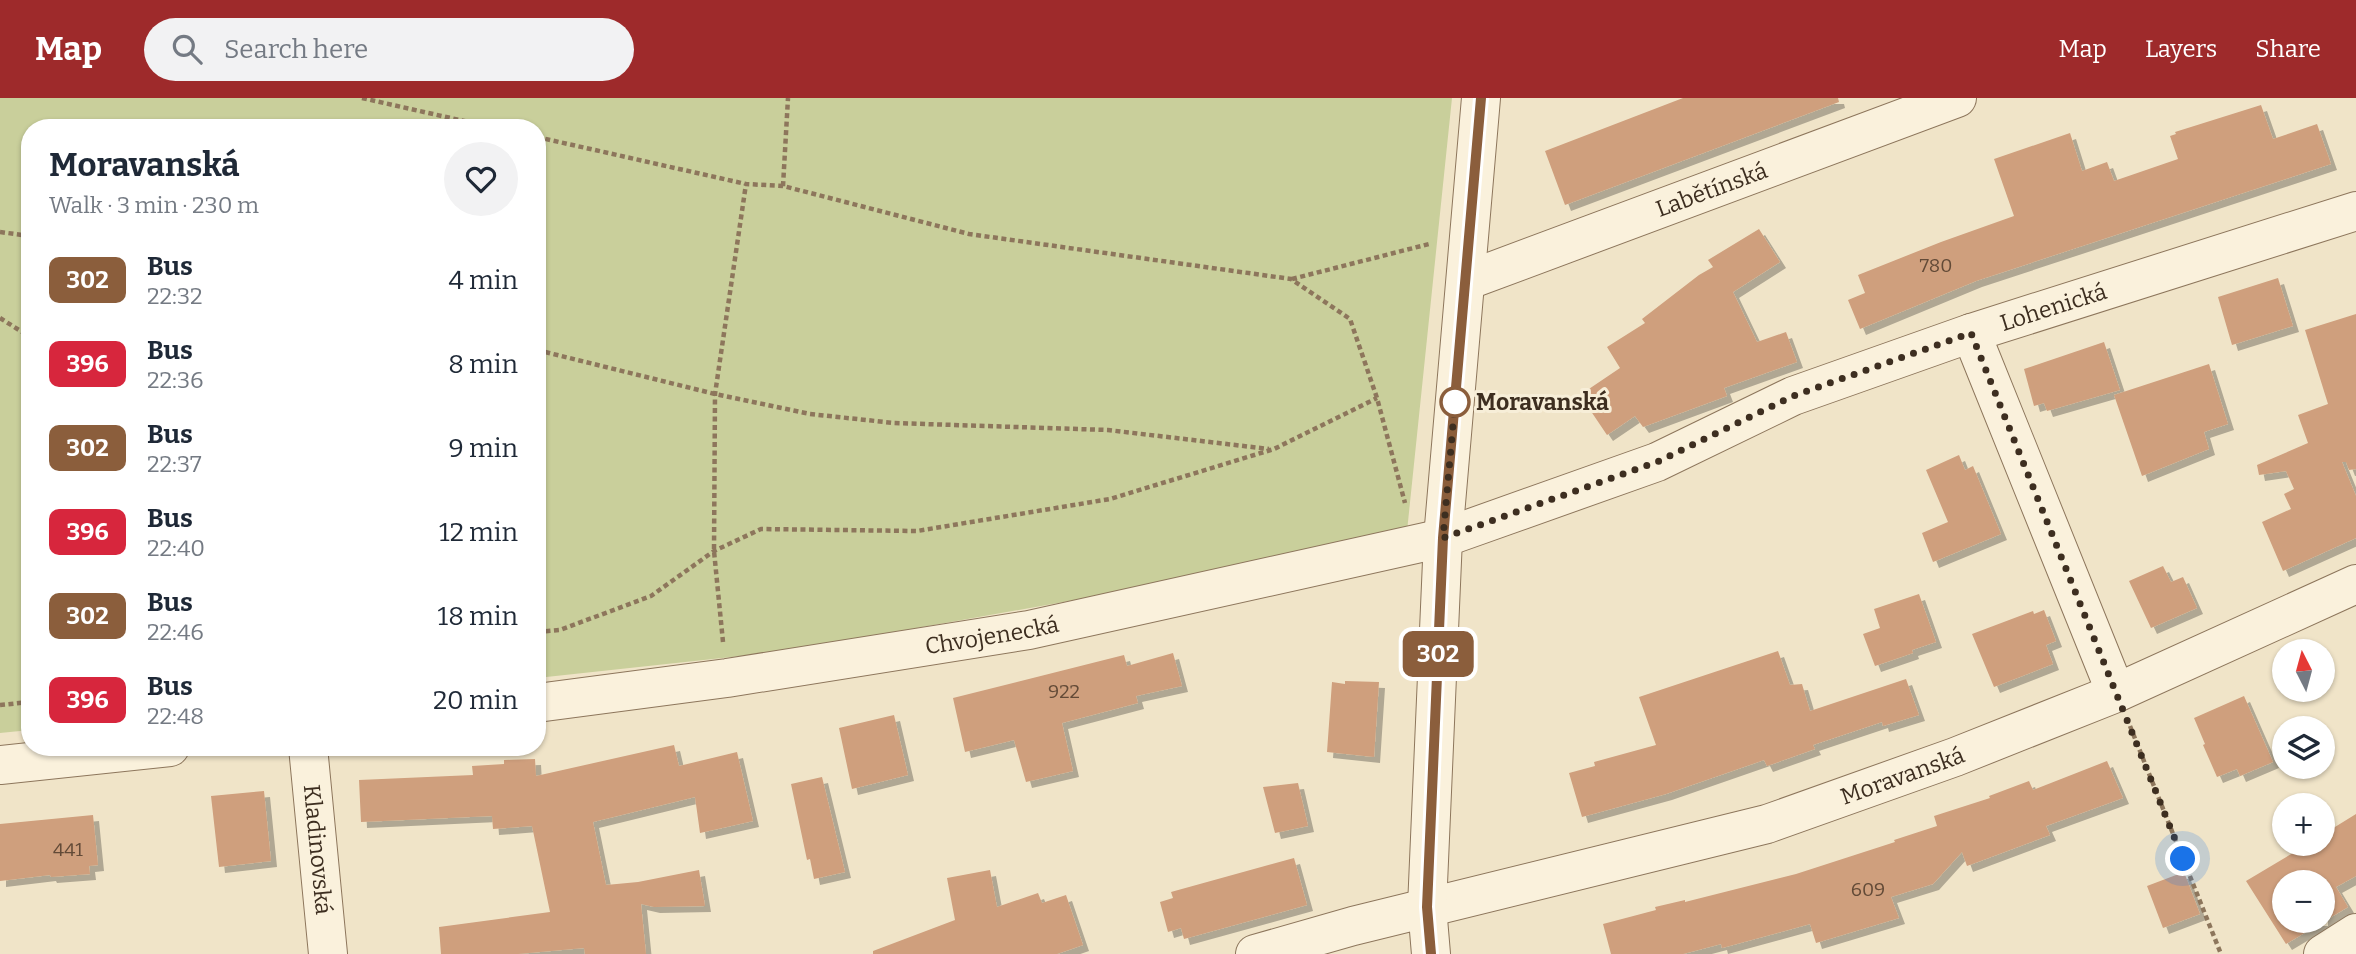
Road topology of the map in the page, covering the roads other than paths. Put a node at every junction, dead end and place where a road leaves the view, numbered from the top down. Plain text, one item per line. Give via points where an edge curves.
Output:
1 (1481, 98) edge
2 (1957, 98) edge
3 (2356, 211) edge
4 (1466, 282) junction
5 (1971, 333) junction
6 (1443, 538) junction
7 (2356, 584) edge
8 (2116, 693) junction
9 (546, 702) edge
10 (85, 756) edge
11 (309, 756) edge
12 (0, 765) edge
13 (1427, 907) junction
14 (2356, 933) edge
15 (328, 954) edge
16 (1255, 954) edge
17 (1431, 954) edge
18 (2323, 954) edge

1 - 4 street
2 - 4 street, Labětínská
3 - 5 street, Lohenická
4 - 6 street
5 - 6 street, Lohenická via 1793,396 1657,462
5 - 8 street
6 - 9 street, Chvojenecká via 1029,631
6 - 13 street
7 - 8 street, Moravanská
8 - 13 street, Moravanská via 1955,757 1766,824
10 - 12 street
11 - 15 street, Kladinovská
13 - 16 street, Moravanská
13 - 17 street
14 - 18 street

